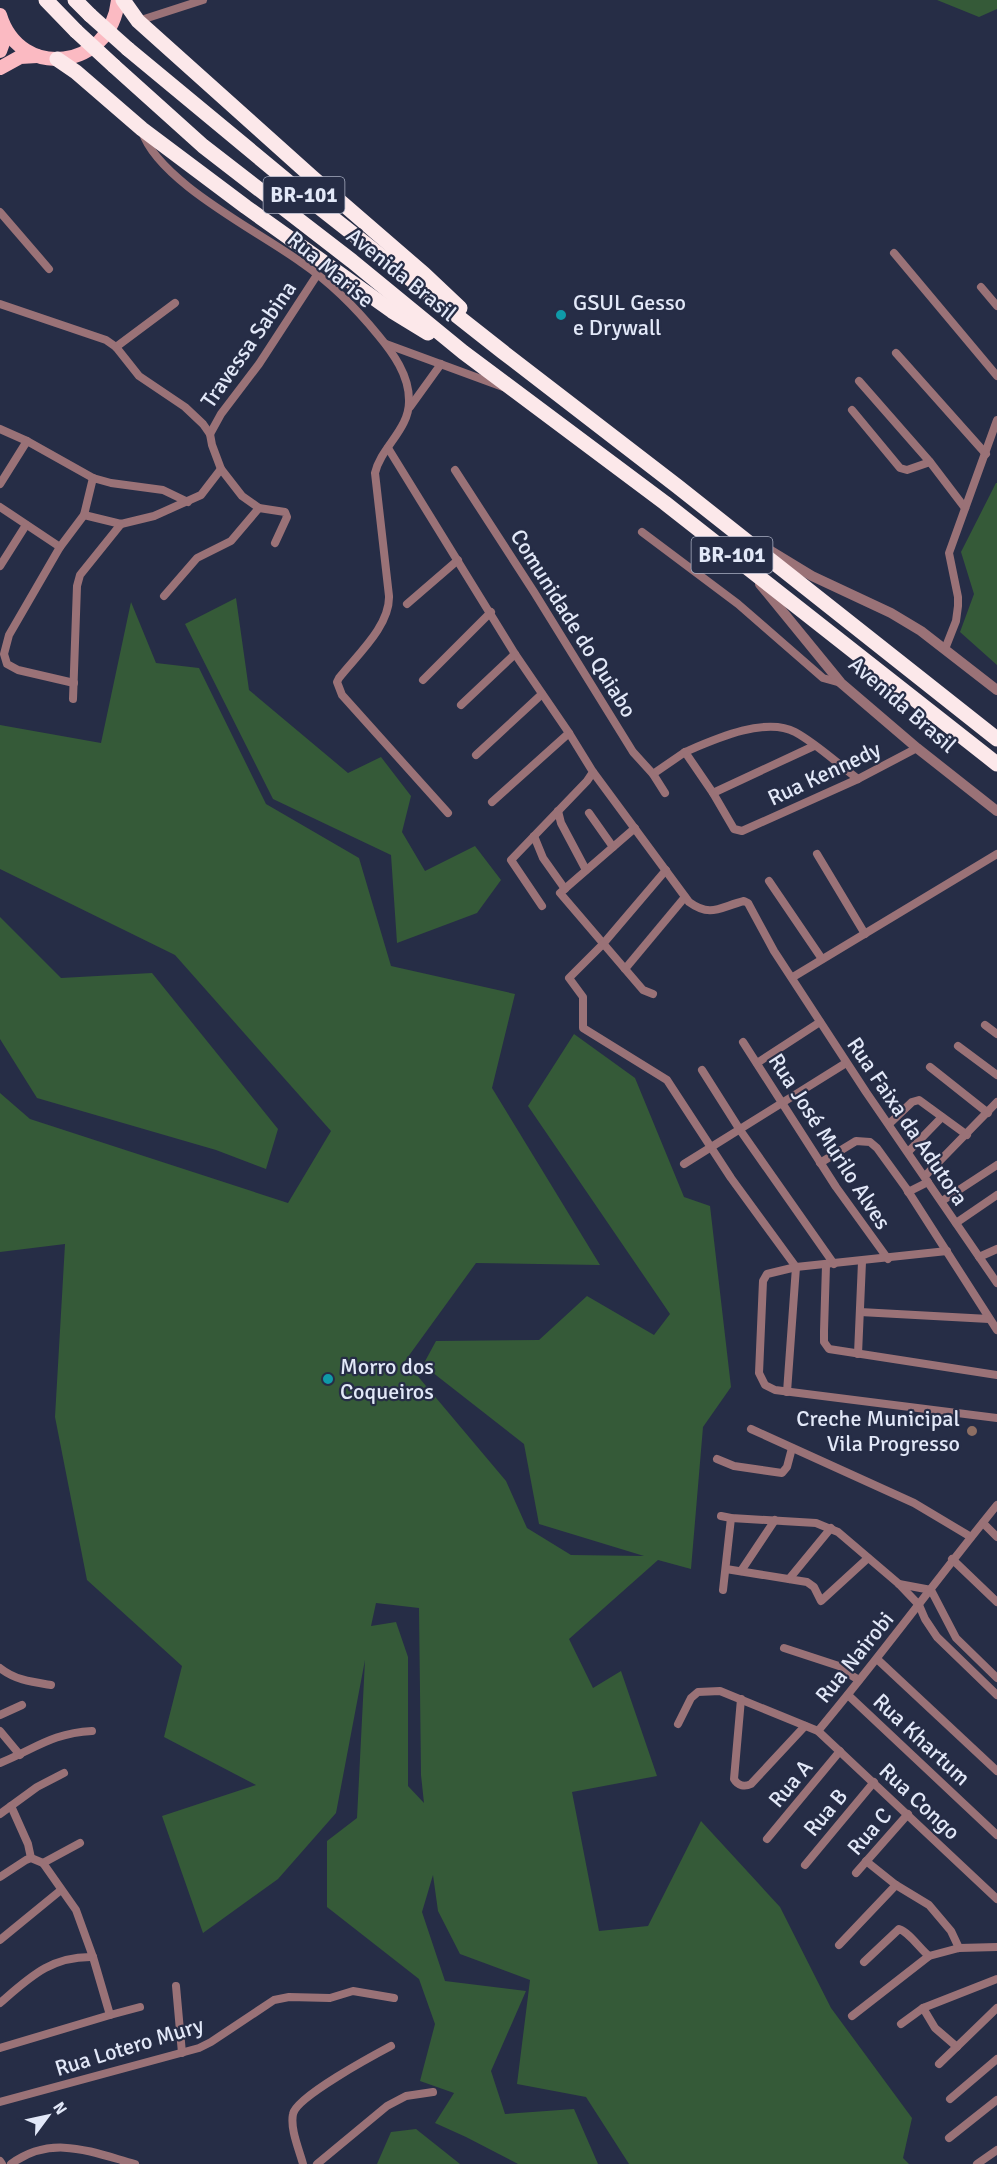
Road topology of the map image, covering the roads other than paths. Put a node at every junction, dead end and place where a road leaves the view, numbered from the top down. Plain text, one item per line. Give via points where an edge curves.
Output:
1 (46, 0) edge
2 (75, 0) edge
3 (118, 0) edge
4 (123, 0) edge
5 (203, 0) edge
6 (1, 19) edge
7 (138, 21) junction
8 (0, 51) edge
9 (38, 56) junction
10 (57, 59) junction
11 (0, 68) edge
12 (142, 129) junction
13 (0, 212) edge
14 (894, 253) dead end
15 (49, 269) dead end
16 (317, 275) junction
17 (981, 287) dead end
18 (360, 288) junction
19 (350, 302) junction
20 (175, 303) dead end
21 (0, 304) edge
22 (997, 306) edge
23 (483, 336) junction
24 (385, 344) junction
25 (116, 348) junction
26 (463, 352) junction
27 (896, 353) dead end
28 (441, 364) junction
29 (997, 376) edge
30 (859, 381) dead end
31 (516, 392) junction
32 (408, 409) junction
33 (852, 410) dead end
34 (997, 420) edge
35 (0, 429) edge
36 (210, 434) junction
37 (27, 441) junction
38 (388, 448) junction
39 (986, 454) junction
40 (930, 462) junction
41 (221, 469) junction
42 (455, 470) dead end
43 (93, 478) junction
44 (0, 484) edge
45 (188, 502) junction
46 (0, 507) edge
47 (259, 508) junction
48 (965, 508) junction
49 (84, 515) junction
50 (721, 521) junction
51 (121, 524) junction
52 (26, 525) junction
53 (642, 532) dead end
54 (274, 543) dead end
55 (60, 547) junction
56 (458, 560) junction
57 (745, 565) junction
58 (0, 566) edge
59 (164, 596) dead end
60 (407, 604) dead end
61 (491, 612) junction
62 (945, 649) junction
63 (515, 654) junction
64 (423, 680) dead end
65 (74, 683) junction
66 (841, 683) junction
67 (997, 690) edge
68 (542, 694) junction
69 (73, 699) dead end
70 (461, 705) dead end
71 (569, 733) junction
72 (997, 739) edge
73 (814, 746) junction
74 (916, 748) junction
75 (685, 752) junction
76 (476, 755) dead end
77 (997, 764) edge
78 (593, 772) junction
79 (653, 774) junction
80 (858, 779) junction
81 (665, 793) dead end
82 (713, 793) junction
83 (492, 802) dead end
84 (558, 811) junction
85 (997, 811) edge
86 (448, 813) dead end
87 (589, 813) dead end
88 (635, 828) junction
89 (534, 836) junction
90 (613, 847) junction
91 (817, 854) dead end
92 (997, 854) edge
93 (586, 870) junction
94 (666, 870) junction
95 (769, 880) dead end
96 (565, 888) junction
97 (686, 897) junction
98 (542, 906) dead end
99 (864, 934) junction
100 (603, 944) junction
101 (822, 959) junction
102 (625, 969) junction
103 (792, 977) junction
104 (653, 994) dead end
105 (820, 1022) junction
106 (985, 1025) dead end
107 (997, 1034) edge
108 (743, 1042) dead end
109 (958, 1046) dead end
110 (757, 1063) junction
111 (846, 1063) junction
112 (930, 1067) dead end
113 (702, 1070) dead end
114 (997, 1075) edge
115 (997, 1102) edge
116 (781, 1103) junction
117 (987, 1113) junction
118 (942, 1117) junction
119 (889, 1124) junction
120 (740, 1130) junction
121 (967, 1135) junction
122 (711, 1148) junction
123 (908, 1152) junction
124 (820, 1163) junction
125 (684, 1164) dead end
126 (997, 1165) edge
127 (927, 1179) junction
128 (908, 1192) junction
129 (997, 1195) edge
130 (942, 1201) junction
131 (956, 1223) junction
132 (997, 1249) edge
133 (947, 1251) junction
134 (979, 1257) junction
135 (888, 1258) junction
136 (862, 1262) junction
137 (830, 1264) junction
138 (796, 1267) junction
139 (997, 1283) edge
140 (860, 1312) junction
141 (989, 1319) junction
142 (997, 1330) edge
143 (858, 1354) junction
144 (997, 1375) edge
145 (787, 1392) junction
146 (997, 1418) edge
147 (751, 1430) dead end
148 (792, 1448) junction
149 (717, 1459) dead end
150 (997, 1505) edge
151 (721, 1516) dead end
152 (731, 1518) junction
153 (775, 1520) junction
154 (982, 1523) junction
155 (831, 1528) junction
156 (971, 1537) junction
157 (997, 1537) edge
158 (868, 1558) junction
159 (952, 1559) junction
160 (726, 1569) junction
161 (741, 1571) junction
162 (789, 1580) junction
163 (899, 1584) junction
164 (723, 1590) dead end
165 (931, 1590) junction
166 (997, 1602) edge
167 (919, 1605) junction
168 (784, 1648) dead end
169 (877, 1659) junction
170 (0, 1668) edge
171 (997, 1678) edge
172 (859, 1680) junction
173 (51, 1685) dead end
174 (848, 1695) junction
175 (997, 1695) edge
176 (741, 1699) junction
177 (22, 1705) dead end
178 (0, 1715) edge
179 (678, 1724) dead end
180 (805, 1726) junction
181 (0, 1731) edge
182 (92, 1731) dead end
183 (818, 1731) junction
184 (840, 1751) junction
185 (20, 1755) junction
186 (0, 1763) edge
187 (997, 1771) edge
188 (64, 1773) dead end
189 (874, 1782) junction
190 (11, 1806) junction
191 (0, 1814) edge
192 (908, 1814) junction
193 (997, 1835) edge
194 (767, 1839) dead end
195 (80, 1844) dead end
196 (31, 1858) junction
197 (866, 1861) junction
198 (43, 1863) junction
199 (805, 1865) dead end
200 (856, 1873) dead end
201 (0, 1877) edge
202 (896, 1886) junction
203 (61, 1890) junction
204 (997, 1899) edge
205 (0, 1940) edge
206 (839, 1945) dead end
207 (997, 1947) edge
208 (959, 1948) junction
209 (929, 1956) junction
210 (93, 1957) junction
211 (864, 1962) dead end
212 (997, 1979) edge
213 (176, 1986) dead end
214 (394, 1998) dead end
215 (0, 2003) edge
216 (140, 2007) dead end
217 (923, 2008) junction
218 (997, 2008) edge
219 (110, 2015) junction
220 (852, 2016) dead end
221 (901, 2024) dead end
222 (391, 2046) dead end
223 (957, 2047) junction
224 (0, 2048) edge
225 (182, 2053) junction
226 (997, 2059) edge
227 (939, 2064) dead end
228 (433, 2092) dead end
229 (950, 2099) dead end
230 (997, 2100) edge
231 (0, 2102) edge
232 (949, 2138) dead end
233 (997, 2150) edge
234 (11, 2164) edge
235 (135, 2164) edge
236 (303, 2164) edge
237 (317, 2164) edge
238 (977, 2164) edge

1 - 26 highway, Avenida Brasil / BR-101, bridge via 203,146
2 - 23 highway, Avenida Brasil / BR-101, bridge via 128,49 315,204
3 - 10 main road via 115,20 92,49 75,57
4 - 7 highway
5 - 7 street
6 - 8 main road via 4,40
6 - 9 main road via 11,37
7 - 23 highway via 438,286
9 - 10 main road
9 - 11 main road via 20,57
10 - 12 highway
12 - 16 street, Rua Marise via 154,154 196,193
12 - 18 highway
13 - 15 street
14 - 29 street
16 - 19 street, Rua Marise
16 - 36 street, Travessa Sabina
17 - 22 street
18 - 19 street
18 - 26 highway via 408,322
19 - 24 street, Rua Marise
20 - 25 street
21 - 25 street via 87,332
23 - 50 highway, Avenida Brasil / BR-101
24 - 28 street
24 - 32 street, Rua Marise via 405,379
25 - 36 street via 139,376 185,407
26 - 31 highway, Avenida Brasil / BR-101
27 - 39 street
28 - 31 street
28 - 32 street
30 - 40 street
31 - 57 highway, Avenida Brasil / BR-101
32 - 38 street
33 - 40 street via 900,468 907,470
34 - 39 street
35 - 37 street
36 - 41 street
37 - 43 street
37 - 44 street
38 - 56 street
38 - 86 street via 375,473 389,596 387,613 338,682 342,695
39 - 48 street
40 - 48 street
41 - 45 street via 205,490
41 - 47 street via 242,496
42 - 79 street, Comunidade do Quiabo via 633,752
43 - 45 street via 163,490
43 - 49 street
45 - 51 street
46 - 52 street
47 - 54 street via 286,514
47 - 59 street via 231,541 197,558
48 - 62 street via 949,553 958,606
49 - 51 street
49 - 55 street
50 - 62 street, Avenida Brasil via 812,576 891,614
50 - 72 highway, Avenida Brasil / BR-101
51 - 65 street via 80,575
52 - 55 street
52 - 58 street
53 - 66 street via 738,604 823,678
55 - 65 street via 9,635 4,654 7,664 18,670
56 - 60 street
56 - 61 street
57 - 66 street, Avenida Brasil
57 - 77 highway, Avenida Brasil / BR-101
61 - 63 street
61 - 64 street
62 - 67 street, Avenida Brasil
63 - 68 street
63 - 70 street
65 - 69 street
66 - 74 street, Avenida Brasil
68 - 71 street
68 - 76 street
71 - 78 street
71 - 83 street
73 - 75 street via 795,732 767,728 721,736
73 - 80 street
73 - 82 street
74 - 80 street, Rua Kennedy
74 - 85 street, Avenida Brasil
75 - 79 street
75 - 82 street
78 - 84 street
78 - 88 street
79 - 81 street, Comunidade do Quiabo
80 - 82 street, Rua Kennedy via 737,831
84 - 89 street
84 - 93 street
87 - 90 street
88 - 90 street
88 - 94 street
89 - 96 street via 543,858
89 - 98 street via 511,860
90 - 93 street
91 - 99 street
92 - 99 street
93 - 96 street
94 - 97 street
94 - 100 street
95 - 101 street
96 - 100 street via 560,893
97 - 102 street
97 - 103 street, Rua Faixa da Adutora via 709,911 748,903
99 - 101 street
100 - 102 street
100 - 122 street via 569,978 583,997 583,1028 667,1080
101 - 103 street
102 - 104 street via 642,990
103 - 105 street, Rua Faixa da Adutora
105 - 110 street
105 - 111 street, Rua Faixa da Adutora
106 - 107 street
108 - 110 street, Rua José Murilo Alves
109 - 114 street
110 - 116 street, Rua José Murilo Alves
111 - 116 street
111 - 119 street, Rua Faixa da Adutora
112 - 117 street
113 - 120 street
115 - 117 street
116 - 120 street
116 - 124 street, Rua José Murilo Alves
117 - 121 street
118 - 119 street via 920,1100 912,1102
118 - 121 street
118 - 123 street
119 - 123 street, Rua Faixa da Adutora
120 - 122 street
120 - 137 street
121 - 127 street
122 - 125 street
122 - 138 street
123 - 127 street, Rua Faixa da Adutora
124 - 128 street, Rua Faixa da Adutora via 856,1141 870,1142 884,1155
124 - 135 street, Rua José Murilo Alves
126 - 130 street
127 - 128 street
127 - 130 street, Rua Faixa da Adutora
128 - 133 street, Rua Faixa da Adutora
129 - 131 street
130 - 131 street, Rua Faixa da Adutora
131 - 134 street, Rua Faixa da Adutora
132 - 134 street
133 - 135 street
133 - 141 street, Rua Faixa da Adutora
134 - 139 street, Rua Faixa da Adutora
135 - 136 street
136 - 137 street
136 - 140 street
137 - 138 street
137 - 143 street via 824,1342 829,1349
138 - 145 street
138 - 145 street via 767,1274 762,1289 759,1372 767,1387
140 - 141 street
140 - 143 street
141 - 142 street, Rua Faixa da Adutora
143 - 144 street
145 - 146 street
147 - 148 street
148 - 149 street via 782,1473 734,1466
148 - 156 street via 914,1503
150 - 154 street, Rua Nairobi
151 - 152 street
152 - 153 street
152 - 160 street
153 - 155 street
153 - 161 street
154 - 156 street, Rua Nairobi
154 - 157 street
155 - 158 street
155 - 162 street
156 - 159 street, Rua Nairobi
158 - 162 street via 820,1601 811,1584
158 - 163 street
159 - 165 street, Rua Nairobi
159 - 166 street
160 - 161 street
160 - 164 street
161 - 162 street
163 - 165 street
163 - 167 street
165 - 167 street, Rua Nairobi
165 - 171 street via 956,1638
167 - 169 street, Rua Nairobi
167 - 175 street via 937,1636
168 - 172 street via 845,1668
169 - 172 street, Rua Nairobi
169 - 187 street
170 - 173 street via 11,1676
172 - 174 street, Rua Nairobi
174 - 183 street, Rua Nairobi
174 - 193 street, Rua Khartum
176 - 179 street via 720,1690 698,1692
176 - 180 street
176 - 180 street via 734,1764 734,1779 740,1785 751,1784
177 - 178 street
180 - 183 street
181 - 185 street
182 - 185 street via 58,1736
183 - 184 street, Rua Congo
184 - 189 street, Rua Congo
184 - 194 street, Rua A
185 - 186 street
188 - 190 street
189 - 192 street, Rua Congo
189 - 199 street, Rua B
190 - 191 street
190 - 196 street
192 - 197 street, Rua C
192 - 204 street, Rua Congo
195 - 198 street
196 - 198 street
196 - 201 street
197 - 200 street, Rua C
197 - 202 street
198 - 203 street
202 - 206 street
202 - 208 street via 929,1905
203 - 205 street
203 - 210 street via 76,1910
207 - 208 street
208 - 209 street
209 - 211 street via 899,1929
209 - 220 street
210 - 215 street via 48,1965
210 - 219 street
212 - 217 street
213 - 225 street
214 - 225 street, Rua Lotero Mury via 353,1991 330,1998 274,2000 211,2042
216 - 219 street
217 - 221 street
217 - 223 street via 934,2028
218 - 223 street
219 - 224 street
222 - 236 street via 297,2105 293,2117
223 - 227 street
225 - 231 street, Rua Lotero Mury
226 - 229 street
228 - 237 street via 406,2096 387,2106
230 - 232 street
233 - 238 street
234 - 235 street via 31,2152 56,2146

